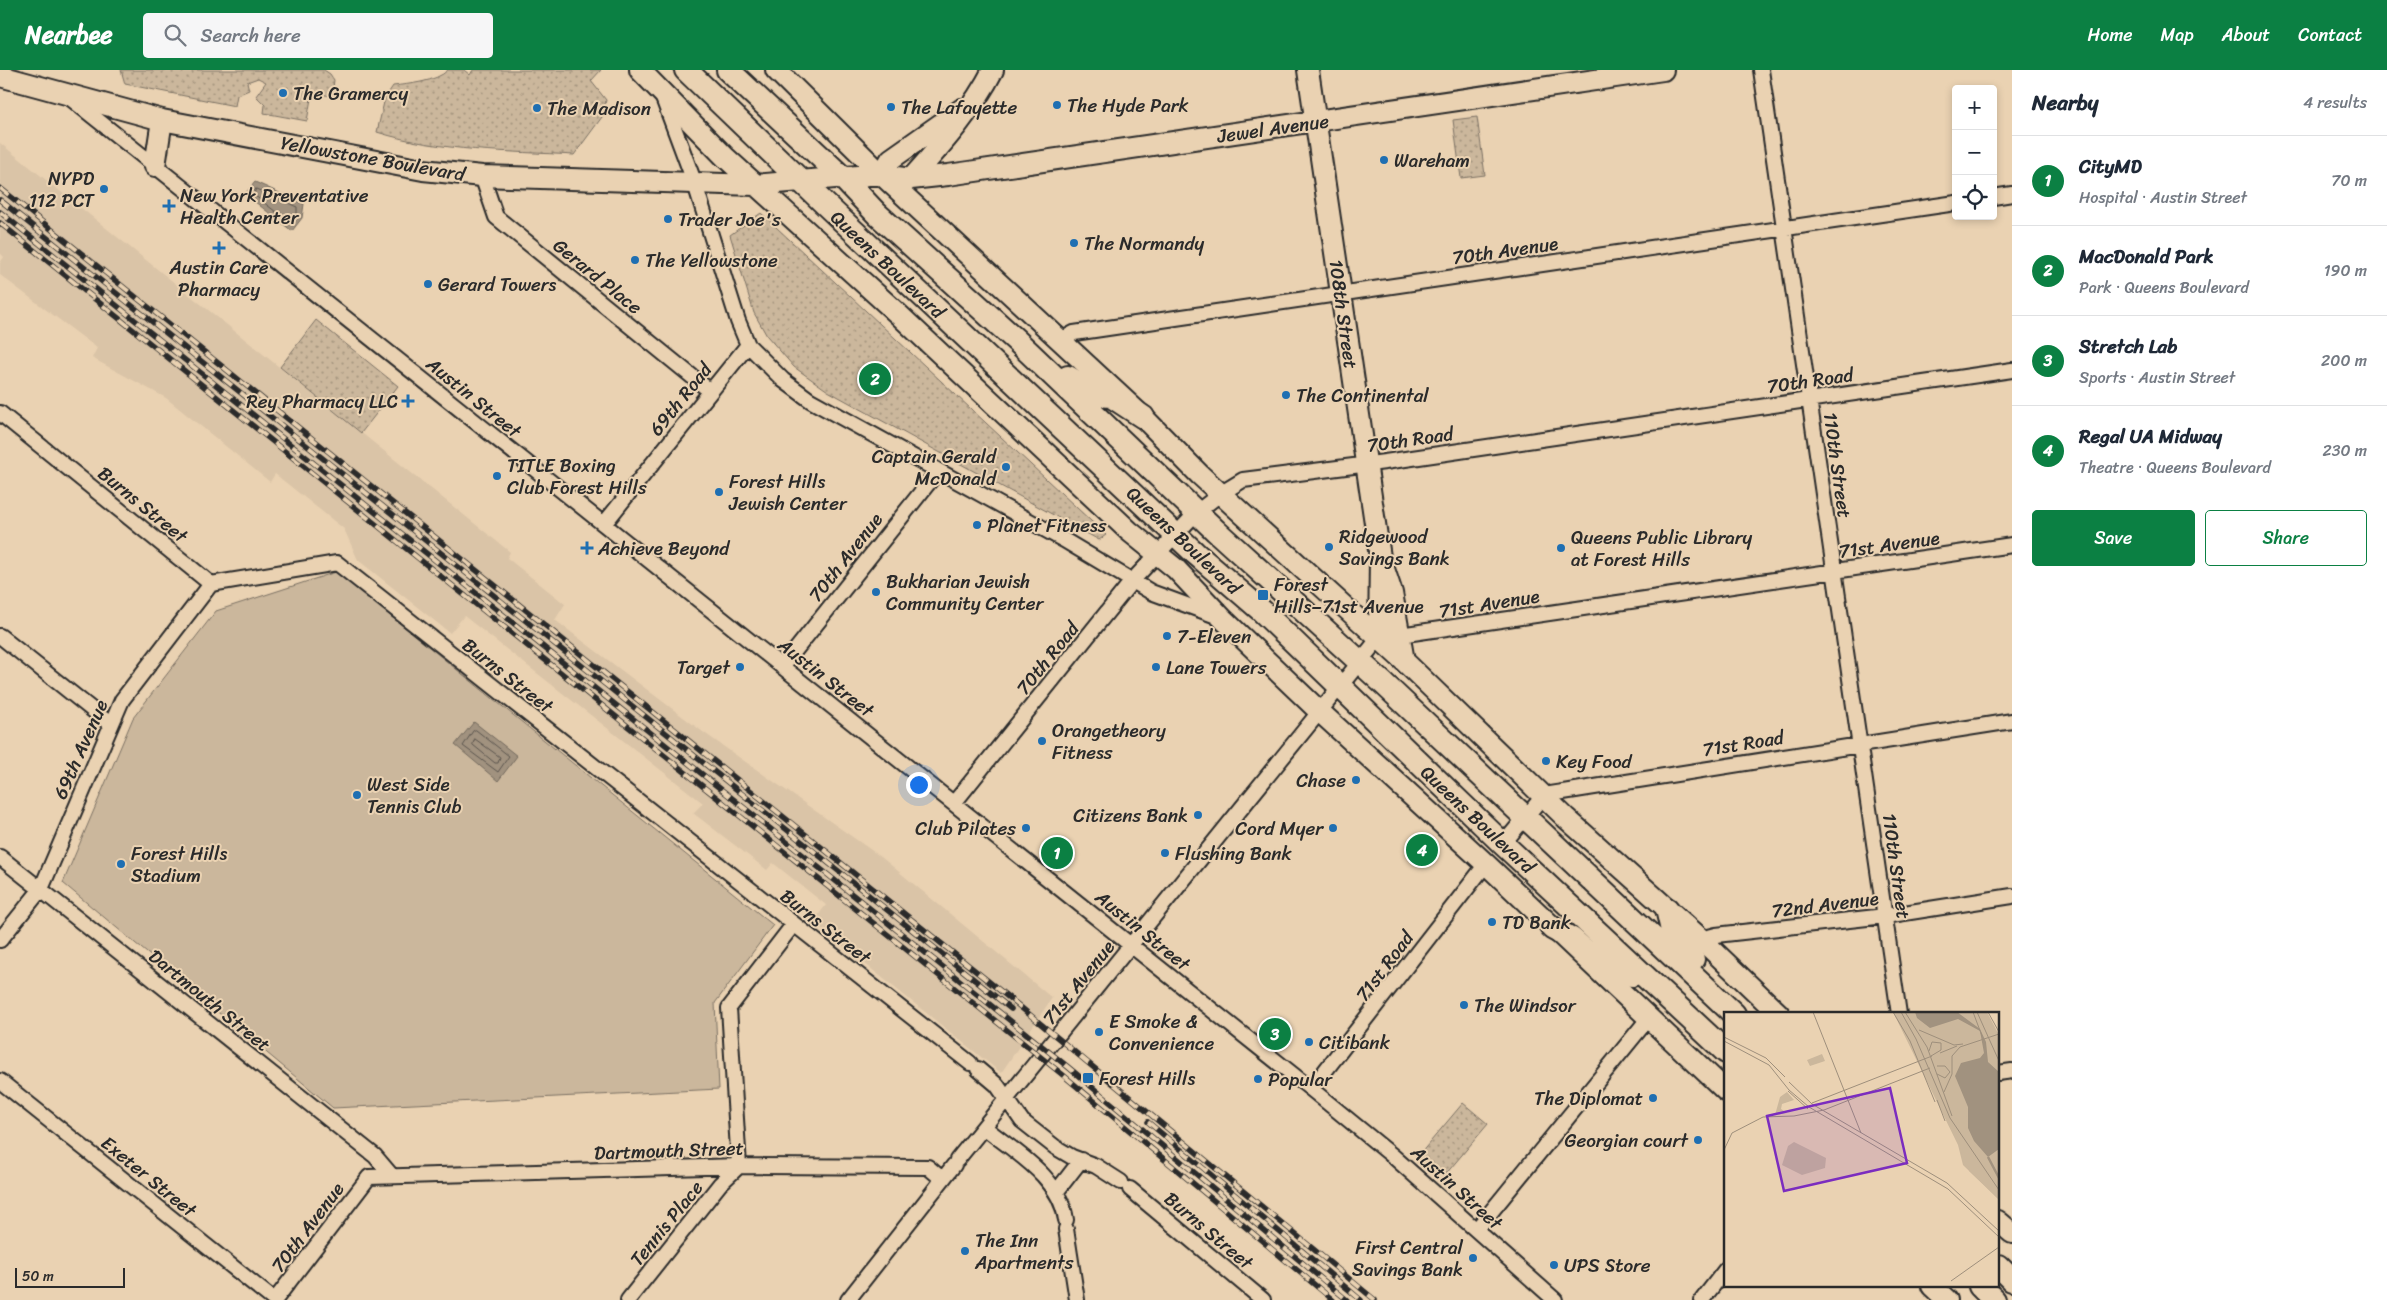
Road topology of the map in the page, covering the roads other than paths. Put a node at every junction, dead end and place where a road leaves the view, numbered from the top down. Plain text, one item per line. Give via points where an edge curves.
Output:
1 (640, 70) edge
2 (686, 70) edge
3 (728, 70) edge
4 (776, 70) edge
5 (993, 70) edge
6 (1308, 70) edge
7 (1663, 70) edge
8 (1761, 70) edge
9 (0, 76) edge
10 (26, 76) edge
11 (661, 93) junction
12 (65, 94) junction
13 (981, 94) junction
14 (162, 120) junction
15 (1316, 122) junction
16 (155, 166) junction
17 (882, 174) junction
18 (482, 176) junction
19 (842, 177) junction
20 (911, 179) junction
21 (803, 181) junction
22 (695, 184) junction
23 (755, 185) junction
24 (2012, 194) edge
25 (1997, 196) edge
26 (1952, 204) edge
27 (1784, 228) junction
28 (1341, 293) junction
29 (1061, 340) junction
30 (748, 345) junction
31 (1028, 352) junction
32 (2012, 370) edge
33 (710, 391) junction
34 (1810, 400) junction
35 (0, 413) edge
36 (1143, 417) junction
37 (1366, 465) junction
38 (938, 471) junction
39 (1220, 494) junction
40 (1197, 512) junction
41 (604, 524) junction
42 (1176, 535) junction
43 (2012, 545) edge
44 (1158, 554) junction
45 (1380, 557) junction
46 (1835, 571) junction
47 (1132, 581) junction
48 (211, 584) junction
49 (1223, 618) junction
50 (0, 636) edge
51 (1400, 636) junction
52 (1379, 638) junction
53 (1404, 661) junction
54 (1360, 662) junction
55 (782, 667) junction
56 (1339, 686) junction
57 (1319, 711) junction
58 (2012, 721) edge
59 (110, 724) junction
60 (1860, 743) junction
61 (1544, 794) junction
62 (954, 803) junction
63 (1526, 817) junction
64 (1503, 844) junction
65 (0, 857) edge
66 (1486, 864) junction
67 (41, 889) junction
68 (2012, 896) edge
69 (1666, 909) junction
70 (1885, 916) junction
71 (793, 925) junction
72 (1552, 928) junction
73 (0, 940) edge
74 (1701, 940) junction
75 (1132, 945) junction
76 (1662, 992) junction
77 (1732, 1012) edge
78 (1740, 1012) edge
79 (1777, 1012) edge
80 (1898, 1012) edge
81 (1648, 1019) junction
82 (1724, 1050) edge
83 (0, 1081) edge
84 (1311, 1089) junction
85 (1724, 1089) edge
86 (1007, 1100) junction
87 (984, 1127) junction
88 (1082, 1160) junction
89 (739, 1166) junction
90 (392, 1176) junction
91 (369, 1177) joint
92 (942, 1179) junction
93 (1057, 1191) junction
94 (2000, 1223) edge
95 (1477, 1229) junction
96 (2012, 1234) edge
97 (2000, 1268) edge
98 (1724, 1272) edge
99 (2012, 1280) edge
100 (1934, 1288) edge
101 (1982, 1288) edge
102 (1075, 1299) edge
103 (275, 1300) edge
104 (628, 1300) edge
105 (848, 1300) edge
106 (1263, 1300) edge
107 (1555, 1300) edge
108 (1702, 1300) edge
109 (1947, 1300) edge
110 (1995, 1300) edge

1 - 11 street, Queens Boulevard
2 - 21 main road, Queens Boulevard
3 - 19 main road, Queens Boulevard
4 - 17 street
5 - 13 street
6 - 15 street, 108th Street
7 - 15 street, Jewel Avenue
8 - 27 street, 110th Street
9 - 10 street, Yellowstone Boulevard
10 - 12 street, Yellowstone Boulevard
11 - 22 street, Queens Boulevard
11 - 23 street, Queens Boulevard
12 - 14 street, Yellowstone Boulevard
12 - 16 street, Austin Street
13 - 17 street via 891,159
13 - 20 street
14 - 16 street
14 - 18 street, Yellowstone Boulevard via 423,170
15 - 20 street, Jewel Avenue
15 - 28 street, 108th Street
16 - 41 street, Austin Street
17 - 19 street, Jewel Avenue
17 - 20 street, Jewel Avenue
17 - 29 street
18 - 22 street, Yellowstone Boulevard
18 - 33 street, Gerard Place via 496,217
19 - 21 street, Yellowstone Boulevard
19 - 31 main road, Queens Boulevard via 877,214
21 - 23 street, Yellowstone Boulevard
21 - 42 main road, Queens Boulevard
22 - 23 street, Yellowstone Boulevard
22 - 30 street, Queens Boulevard
23 - 44 street, Queens Boulevard via 974,384 1129,531
24 - 25 street
26 - 27 street, 70th Avenue
27 - 28 street, 70th Avenue
27 - 34 street, 110th Street
28 - 29 street, 70th Avenue via 1074,333
28 - 37 street, 108th Street
29 - 36 street
30 - 33 street, 69th Road
30 - 38 street, Queens Boulevard via 795,390
31 - 36 main road via 1098,395 1110,396
31 - 40 main road, Queens Boulevard
32 - 34 street, 70th Road
33 - 41 street, 69th Road
34 - 37 street, 70th Road
34 - 46 street, 110th Street
35 - 48 street, Burns Street
36 - 39 street
37 - 39 street, 70th Road via 1243,480
37 - 45 street, 108th Street
38 - 47 street, Queens Boulevard
38 - 55 street, 70th Avenue
39 - 40 street, 70th Road
39 - 52 street
40 - 42 street, 70th Road
40 - 54 main road, Queens Boulevard
41 - 55 street, Austin Street
42 - 44 street, 70th Road
42 - 56 main road, Queens Boulevard via 1262,611
43 - 46 street, 71st Avenue
44 - 47 street, 70th Road
44 - 49 street, Queens Boulevard
45 - 51 street, 108th Street via 1392,593
45 - 52 street, 108th Street
46 - 51 street, 71st Avenue
46 - 60 street, 110th Street
47 - 49 street, Queens Boulevard via 1179,604
47 - 62 street, 70th Road
48 - 59 street, 69th Avenue via 122,700
48 - 71 street, Burns Street via 337,563
49 - 57 street, Queens Boulevard
50 - 59 street
51 - 52 street, 71st Avenue
51 - 53 street, 108th Street
52 - 53 street
52 - 54 street, 71st Avenue
53 - 61 street
54 - 56 street, 71st Avenue
54 - 63 main road, Queens Boulevard
55 - 62 street, Austin Street
56 - 57 street, 71st Avenue
56 - 64 main road, Queens Boulevard
57 - 66 street, Queens Boulevard
57 - 75 street, 71st Avenue
58 - 60 street, 71st Road
59 - 67 street, 69th Avenue
60 - 61 street, 71st Road
60 - 70 street, 110th Street
61 - 63 street
61 - 69 street
62 - 75 street, Austin Street
63 - 64 street
63 - 77 main road, Queens Boulevard
64 - 76 main road, Queens Boulevard
65 - 67 street, Dartmouth Street
66 - 72 street, Queens Boulevard
66 - 84 street, 71st Road
67 - 73 street, 69th Avenue
67 - 90 street, Dartmouth Street via 375,1156
68 - 70 street, 72nd Avenue
69 - 74 street
69 - 78 main road via 1674,940 1723,990
70 - 74 street, 72nd Avenue via 1716,935
70 - 80 street, 110th Street
71 - 86 street, Burns Street via 974,1066 997,1085
71 - 89 street via 729,1008
72 - 76 main road via 1572,938 1591,956
72 - 81 street, Queens Boulevard
74 - 79 street
75 - 84 street, Austin Street
75 - 86 street, 71st Avenue
76 - 82 main road, Queens Boulevard
81 - 85 street, Queens Boulevard
81 - 95 street
83 - 103 street, Exeter Street
84 - 95 street, Austin Street
86 - 87 street, 71st Avenue
86 - 88 street, Burns Street via 1022,1121 1055,1147
87 - 92 street, 71st Avenue
87 - 93 street via 1036,1169
88 - 93 street
88 - 106 street, Burns Street via 1125,1185
89 - 90 street, Dartmouth Street
89 - 92 street, Dartmouth Street via 928,1167
89 - 104 street, Tennis Place via 720,1184
90 - 91 street, Dartmouth Street
91 - 103 street, 70th Avenue
92 - 105 street, 71st Avenue
93 - 102 street via 1066,1224
94 - 96 street
95 - 107 street, Austin Street
97 - 99 main road
98 - 108 street
99 - 110 street
100 - 109 street
101 - 110 main road

